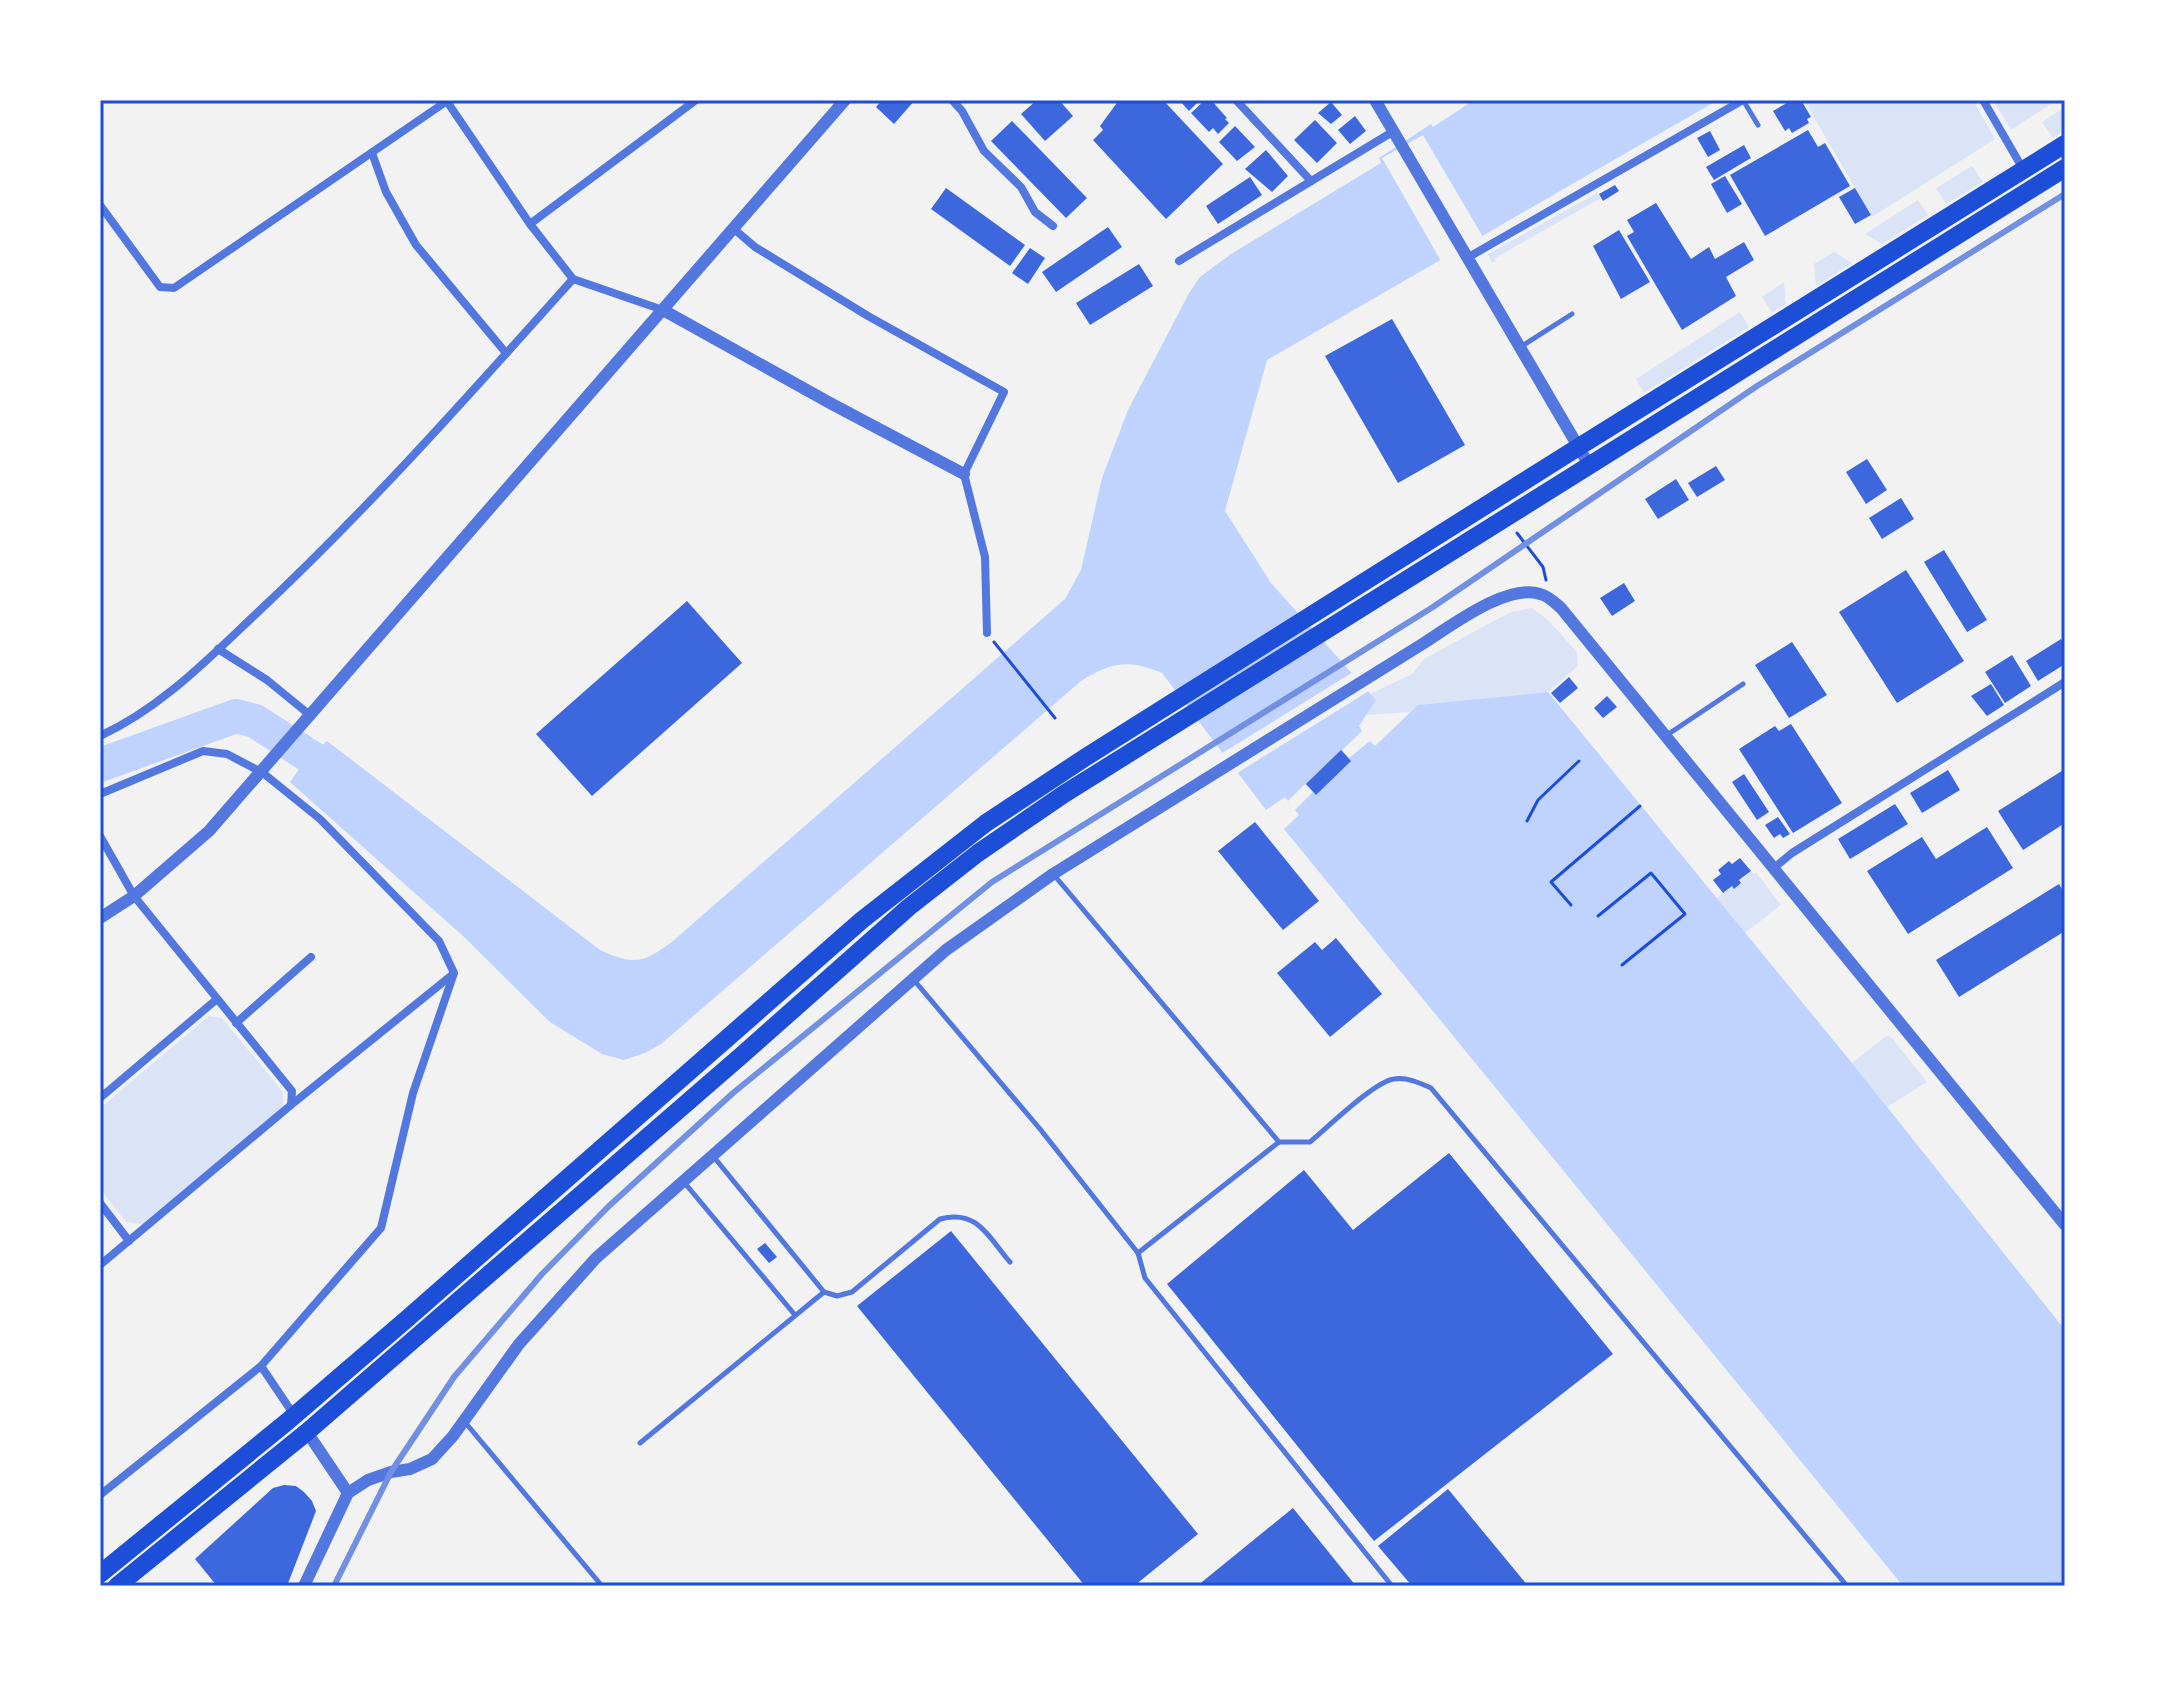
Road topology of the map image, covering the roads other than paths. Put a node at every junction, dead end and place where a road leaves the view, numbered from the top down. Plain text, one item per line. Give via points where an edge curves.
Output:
1 (447, 100) edge
2 (696, 100) edge
3 (845, 100) edge
4 (952, 100) edge
5 (1236, 100) edge
6 (1375, 100) edge
7 (1743, 100) edge
8 (1983, 100) edge
9 (1758, 125) dead end
10 (1394, 131) junction
11 (2065, 144) edge
12 (372, 153) junction
13 (2065, 168) edge
14 (2024, 169) junction
15 (1311, 181) junction
16 (100, 205) edge
17 (530, 224) junction
18 (1053, 226) dead end
19 (734, 229) junction
20 (1464, 253) junction
21 (1179, 261) dead end
22 (573, 279) junction
23 (663, 310) junction
24 (1572, 314) dead end
25 (1519, 347) junction
26 (506, 353) junction
27 (1577, 448) junction
28 (1589, 465) junction
29 (964, 474) junction
30 (987, 633) road end
31 (218, 649) junction
32 (2065, 682) edge
33 (1743, 684) dead end
34 (311, 716) junction
35 (100, 736) edge
36 (1666, 736) junction
37 (263, 773) junction
38 (100, 794) edge
39 (100, 836) edge
40 (1774, 868) junction
41 (1053, 874) junction
42 (134, 896) junction
43 (100, 918) edge
44 (311, 957) dead end
45 (454, 973) junction
46 (913, 978) junction
47 (217, 999) junction
48 (236, 1023) junction
49 (100, 1098) edge
50 (291, 1105) junction
51 (1279, 1142) junction
52 (712, 1155) junction
53 (683, 1181) junction
54 (100, 1203) edge
55 (2065, 1225) edge
56 (129, 1241) junction
57 (1138, 1253) junction
58 (1010, 1262) dead end
59 (100, 1265) edge
60 (824, 1292) junction
61 (795, 1315) junction
62 (261, 1366) junction
63 (294, 1415) junction
64 (463, 1421) junction
65 (307, 1432) junction
66 (640, 1443) dead end
67 (348, 1493) junction
68 (100, 1495) edge
69 (100, 1574) edge
70 (117, 1586) edge
71 (304, 1586) edge
72 (602, 1586) edge
73 (1392, 1586) edge
74 (1847, 1586) edge

1 - 12 street
1 - 17 street
2 - 17 street
3 - 19 street
4 - 18 street via 984,151
5 - 15 street
6 - 10 street
7 - 9 lane
7 - 20 street
8 - 14 street
10 - 15 street
10 - 20 street
11 - 14 highway
12 - 16 street via 174,288 160,287
12 - 26 street via 386,192 416,245
13 - 28 highway
14 - 27 highway
15 - 21 street
17 - 22 street
19 - 23 street
19 - 29 street via 843,301 1004,392
20 - 25 street
22 - 23 street
22 - 26 street
23 - 29 street
23 - 34 street
24 - 25 lane
25 - 27 street
26 - 31 street via 303,570
27 - 28 street
27 - 63 highway via 986,823 922,871
28 - 65 highway via 978,853 909,907
29 - 30 street via 985,557
31 - 34 street
31 - 35 street via 171,693
32 - 40 street
33 - 36 lane
34 - 37 street
36 - 40 street
36 - 41 street via 1561,608 1542,594 1522,592 1469,615
37 - 38 street via 227,754 203,751
37 - 42 street via 209,831
37 - 45 street via 320,819 439,941
39 - 42 street
40 - 55 street
41 - 46 street
41 - 51 lane
42 - 43 street
42 - 47 street
44 - 48 street
45 - 50 street
45 - 62 street via 413,1093 381,1228
46 - 52 street
46 - 57 lane
47 - 48 street
47 - 49 street
48 - 50 street via 292,1091
50 - 56 street
51 - 57 lane
51 - 74 lane via 1310,1142 1385,1082 1407,1080 1431,1088
52 - 53 street
52 - 60 lane
53 - 61 lane
53 - 64 street via 556,1300
54 - 56 street
56 - 59 street
57 - 73 lane via 1145,1278
58 - 60 lane via 975,1221 954,1215 940,1219 852,1292
60 - 61 lane
61 - 66 lane
62 - 63 street
62 - 68 street
63 - 69 highway
64 - 67 street via 432,1459 368,1480
64 - 72 lane
65 - 67 street
65 - 70 highway
67 - 71 street

